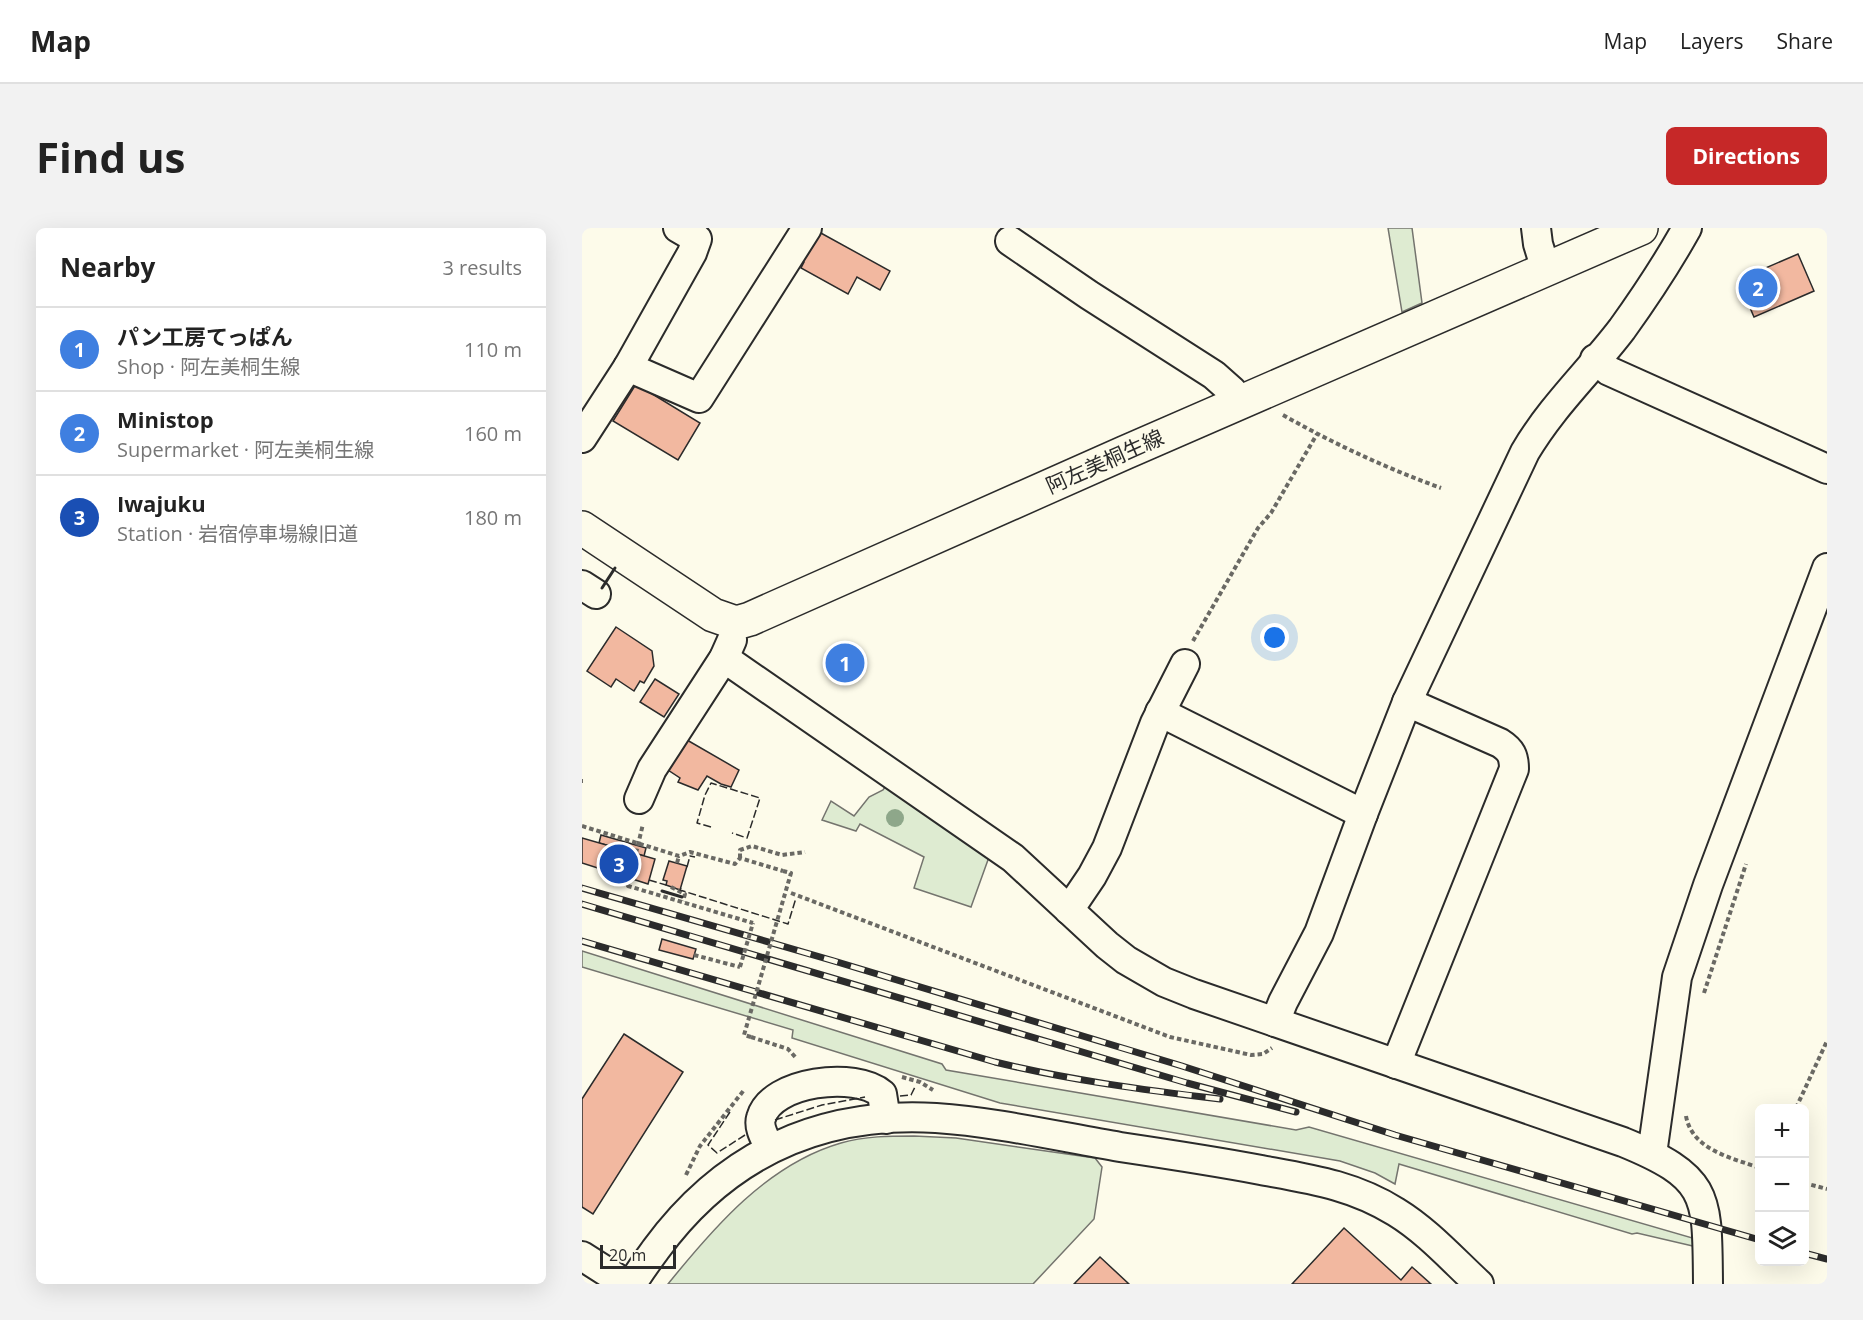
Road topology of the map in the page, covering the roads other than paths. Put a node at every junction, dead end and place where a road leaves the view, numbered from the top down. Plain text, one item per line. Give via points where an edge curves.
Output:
1 (678, 228) edge
2 (807, 228) edge
3 (1536, 228) edge
4 (1641, 228) edge
5 (1687, 228) edge
6 (1011, 241) dead end
7 (1546, 270) junction
8 (1595, 360) junction
9 (628, 367) junction
10 (1251, 398) junction
11 (582, 438) edge
12 (1827, 469) edge
13 (582, 528) edge
14 (1827, 568) edge
15 (736, 623) junction
16 (724, 658) junction
17 (1185, 664) road end
18 (1407, 702) junction
19 (1160, 712) junction
20 (641, 810) road end
21 (1363, 814) junction
22 (1069, 910) junction
23 (1275, 1022) junction
24 (1396, 1064) junction
25 (886, 1119) junction
26 (770, 1149) junction
27 (1652, 1154) junction
28 (582, 1256) edge
29 (626, 1284) edge
30 (632, 1284) edge
31 (1479, 1284) edge
32 (1708, 1284) edge

1 - 9 street via 697,239
2 - 9 street via 699,398
3 - 7 street
4 - 7 main road, 阿左美桐生線
5 - 8 street via 1622,328
6 - 10 street via 1214,375 1232,391
7 - 10 main road, 阿左美桐生線
8 - 12 street via 1609,371
8 - 18 street via 1525,452
9 - 11 street
10 - 15 main road, 阿左美桐生線
13 - 15 main road via 712,615
14 - 27 street via 1677,977
15 - 16 street
16 - 20 street via 652,769
16 - 22 street via 1013,858
17 - 19 street
18 - 21 street
18 - 24 street via 1500,742 1509,748 1514,769
19 - 21 street
19 - 22 street via 1107,848
21 - 23 street via 1320,933
22 - 23 street via 1144,972
23 - 24 street
24 - 27 street
25 - 26 street via 836,1125
25 - 26 street via 882,1094 871,1086 839,1080 820,1082 782,1095 771,1103 760,1119
25 - 31 street via 936,1118 982,1124 1333,1183 1398,1213
26 - 30 street via 731,1171 690,1208
27 - 32 street via 1691,1181 1702,1200 1707,1224
28 - 29 street

